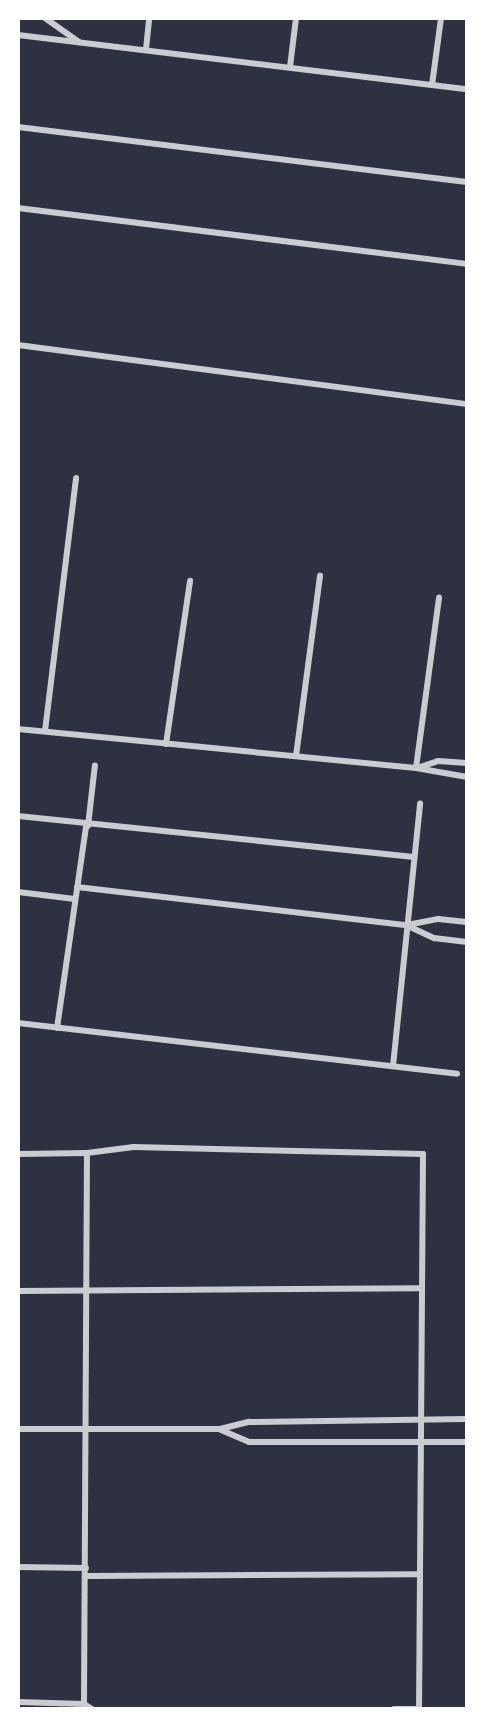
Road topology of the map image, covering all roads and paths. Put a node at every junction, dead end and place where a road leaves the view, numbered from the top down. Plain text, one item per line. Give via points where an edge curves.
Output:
1 (45, 18) edge
2 (149, 18) edge
3 (296, 18) edge
4 (441, 18) edge
5 (18, 35) edge
6 (80, 42) junction
7 (146, 50) junction
8 (290, 67) junction
9 (432, 85) junction
10 (467, 89) edge
11 (18, 127) edge
12 (467, 182) edge
13 (18, 208) edge
14 (467, 264) edge
15 (18, 345) edge
16 (467, 404) edge
17 (76, 478) dead end
18 (320, 576) dead end
19 (190, 581) dead end
20 (438, 598) dead end
21 (18, 729) edge
22 (45, 731) junction
23 (166, 744) junction
24 (296, 756) junction
25 (467, 763) edge
26 (95, 765) dead end
27 (416, 768) junction
28 (467, 777) edge
29 (420, 803) dead end
30 (18, 816) edge
31 (87, 826) junction
32 (414, 857) junction
33 (77, 887) junction
34 (18, 892) edge
35 (75, 899) junction
36 (467, 922) edge
37 (407, 925) junction
38 (467, 942) edge
39 (18, 1023) edge
40 (57, 1028) junction
41 (393, 1066) junction
42 (457, 1074) dead end
43 (87, 1153) junction
44 (18, 1154) edge
45 (421, 1288) junction
46 (87, 1290) junction
47 (18, 1291) edge
48 (420, 1418) junction
49 (467, 1419) edge
50 (86, 1428) junction
51 (18, 1429) edge
52 (220, 1429) junction
53 (420, 1441) junction
54 (467, 1442) edge
55 (18, 1568) edge
56 (86, 1568) junction
57 (420, 1574) junction
58 (86, 1576) junction
59 (18, 1702) edge
60 (84, 1704) junction
61 (92, 1709) edge
62 (394, 1709) edge

1 - 6 street
2 - 7 street
3 - 8 street
4 - 9 street
5 - 6 street
6 - 7 street
7 - 8 street
8 - 9 street
9 - 10 street
11 - 12 street
13 - 14 street
15 - 16 street
17 - 22 street
18 - 24 street
19 - 23 street
20 - 27 street
21 - 22 street
22 - 23 street
23 - 24 street
24 - 27 street
25 - 27 street via 438,761
26 - 31 street
27 - 28 street
29 - 32 street
30 - 31 street
31 - 32 street
31 - 33 street
32 - 37 street
33 - 35 street
33 - 37 street
34 - 35 street
35 - 40 street
36 - 37 street via 438,920
37 - 38 street via 434,938
37 - 41 street
39 - 40 street
40 - 41 street
41 - 42 street
43 - 44 street
43 - 45 street via 134,1147 423,1154
43 - 46 street
45 - 46 street
45 - 48 street
46 - 47 street
46 - 50 street
48 - 49 street
48 - 52 street via 249,1422
48 - 53 street
50 - 51 street
50 - 52 street
50 - 56 street
52 - 53 street via 249,1442
53 - 54 street
53 - 57 street
55 - 56 street
56 - 58 street
57 - 58 street
57 - 62 street via 419,1708
58 - 60 street
59 - 60 street
60 - 61 street

